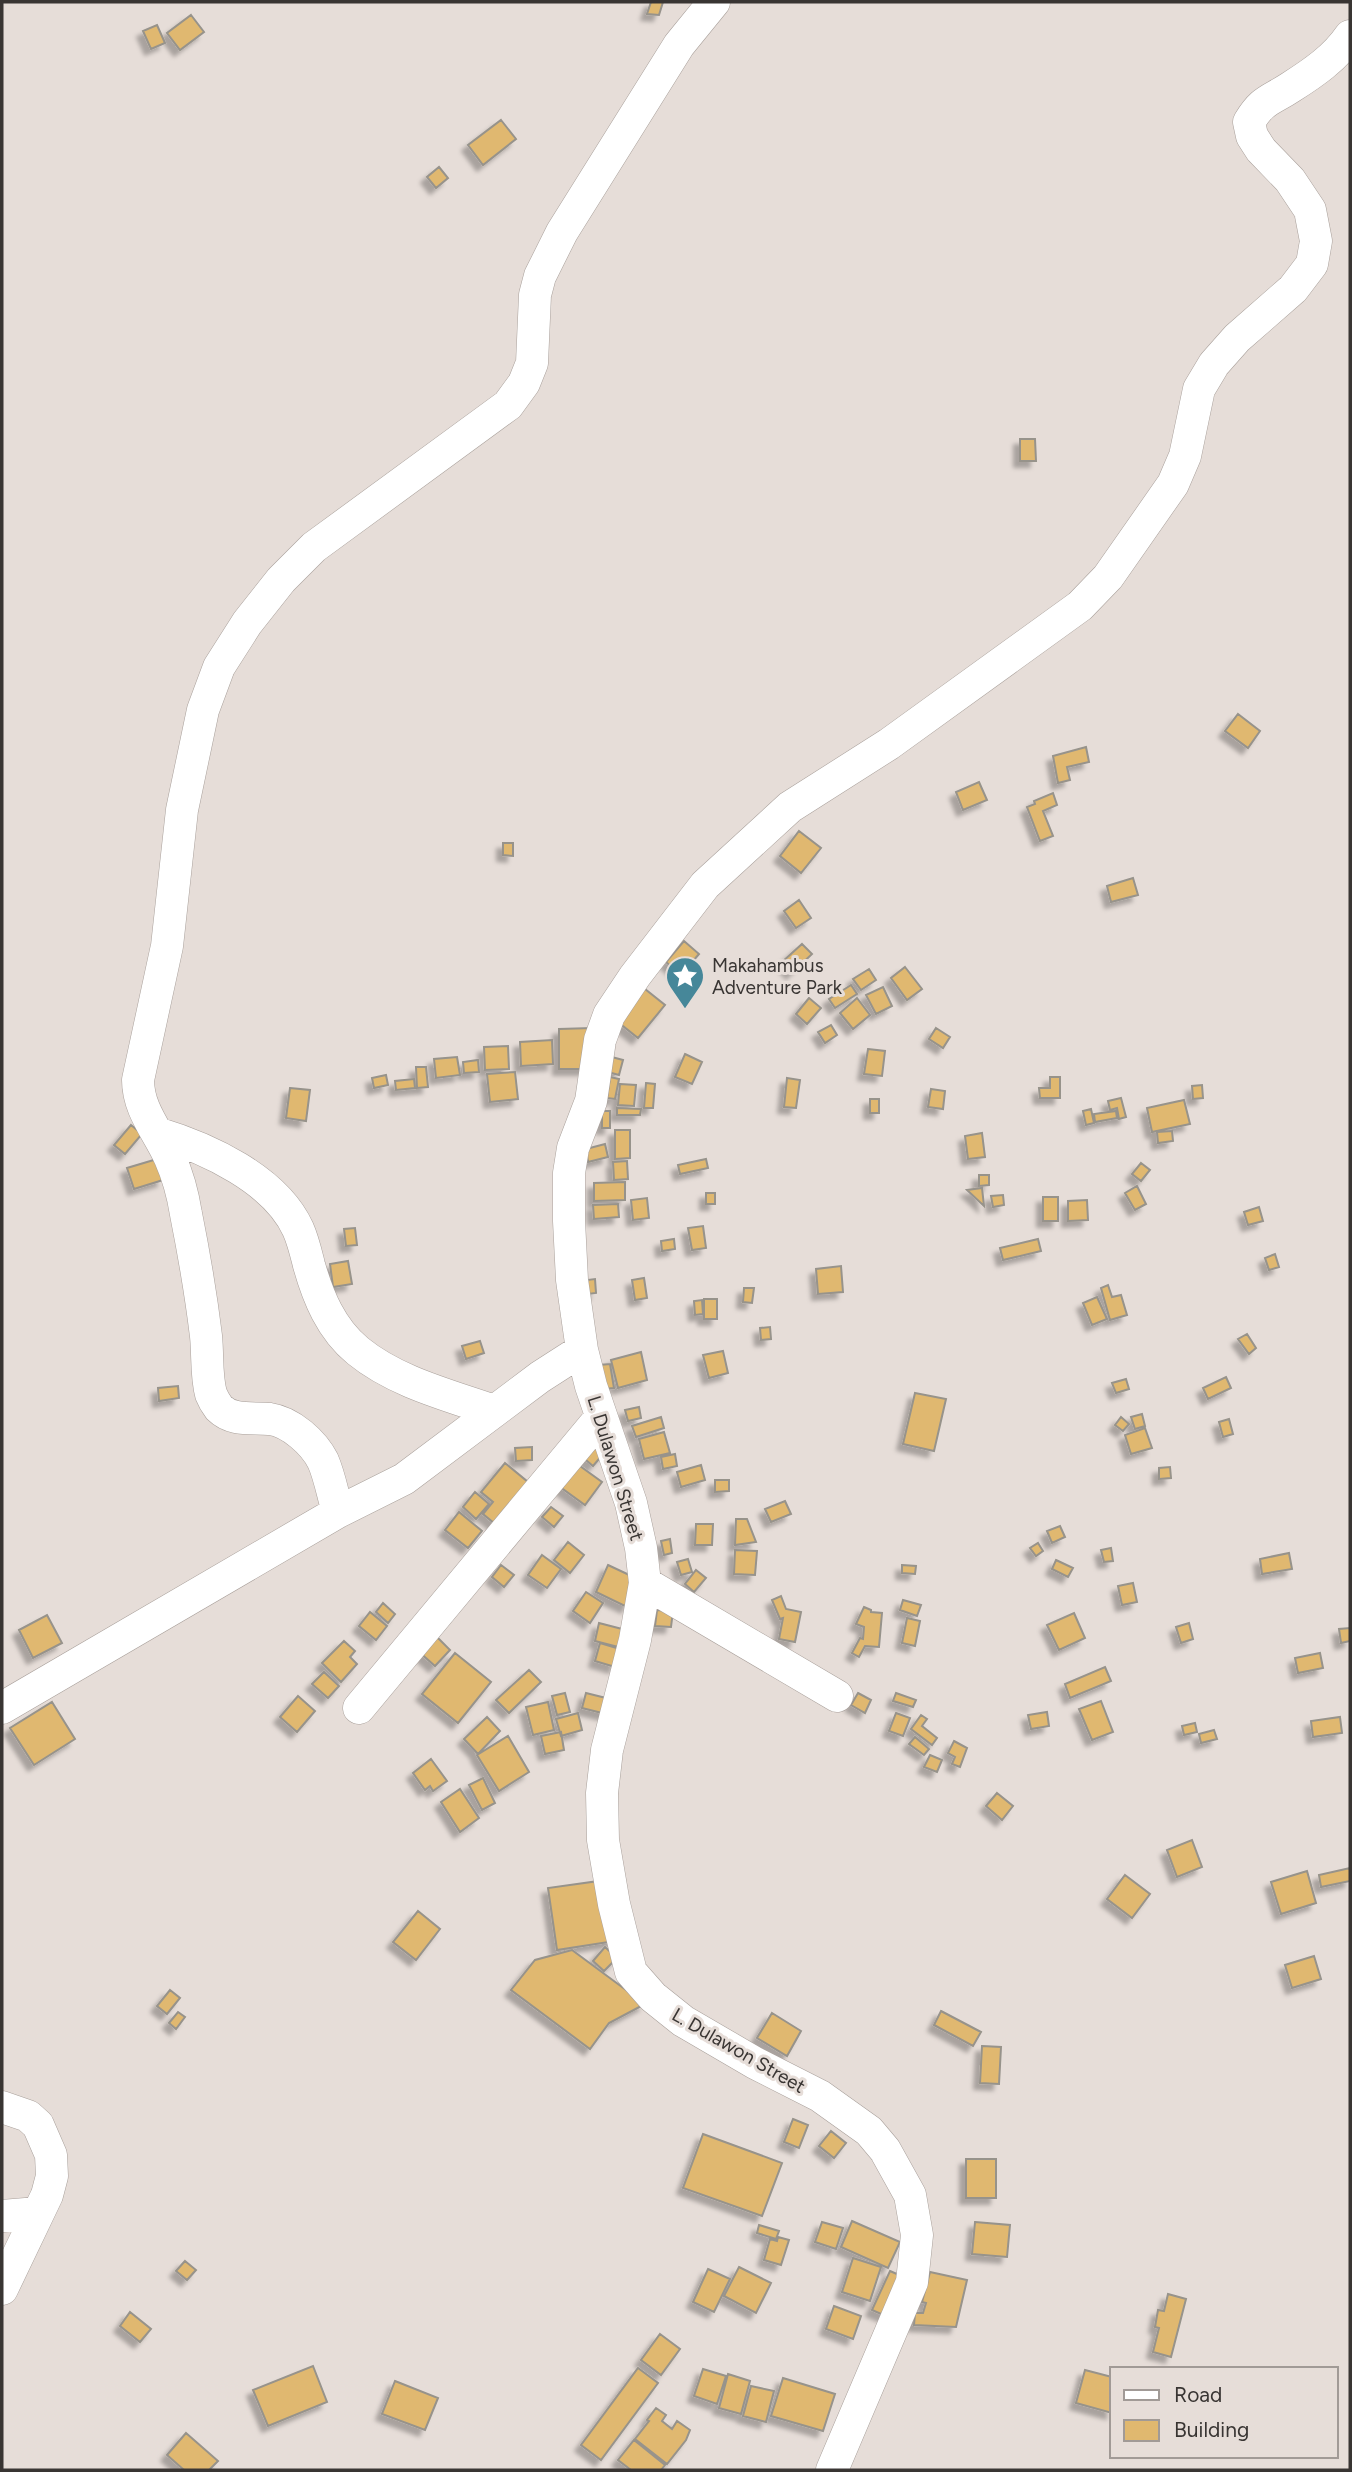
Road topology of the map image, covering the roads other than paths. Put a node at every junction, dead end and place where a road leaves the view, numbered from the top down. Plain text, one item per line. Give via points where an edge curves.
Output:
1 (714, 2) edge
2 (1350, 36) edge
3 (157, 1133) junction
4 (582, 1350) junction
5 (494, 1410) junction
6 (601, 1417) junction
7 (338, 1512) junction
8 (645, 1583) junction
9 (837, 1696) dead end
10 (2, 1708) edge
11 (359, 1708) dead end
12 (2, 2107) edge
13 (38, 2213) junction
14 (2, 2216) edge
15 (2, 2289) edge
16 (832, 2470) edge

1 - 3 street via 679,45 562,232 535,295 532,363 508,405 314,547 281,580 219,667 203,710 182,810 167,946 138,1080 142,1106
2 - 4 street, L. Dulawon Street via 1322,66 1258,106 1249,122 1252,136 1310,210 1316,241 1312,264 1293,289 1213,365 1199,389 1185,456 1174,484 1108,577 1042,636 790,807 705,885 609,1015 600,1040 591,1101 569,1173 572,1280
3 - 5 street via 202,1149 269,1189 298,1229 322,1303 336,1328 358,1351 391,1373
3 - 7 street via 174,1169 186,1213 212,1397 220,1409 235,1417 272,1419 310,1442 323,1461
4 - 5 street
4 - 6 street, L. Dulawon Street
5 - 7 street via 404,1479
6 - 8 street, L. Dulawon Street via 631,1503
6 - 11 street
7 - 10 street
8 - 9 street
8 - 16 street, L. Dulawon Street via 607,1750 602,1793 603,1840 631,1972 683,2021 820,2096 869,2131 910,2195 917,2235 912,2283
12 - 13 street via 28,2116 38,2125 51,2155 52,2176
13 - 14 street
13 - 15 street

